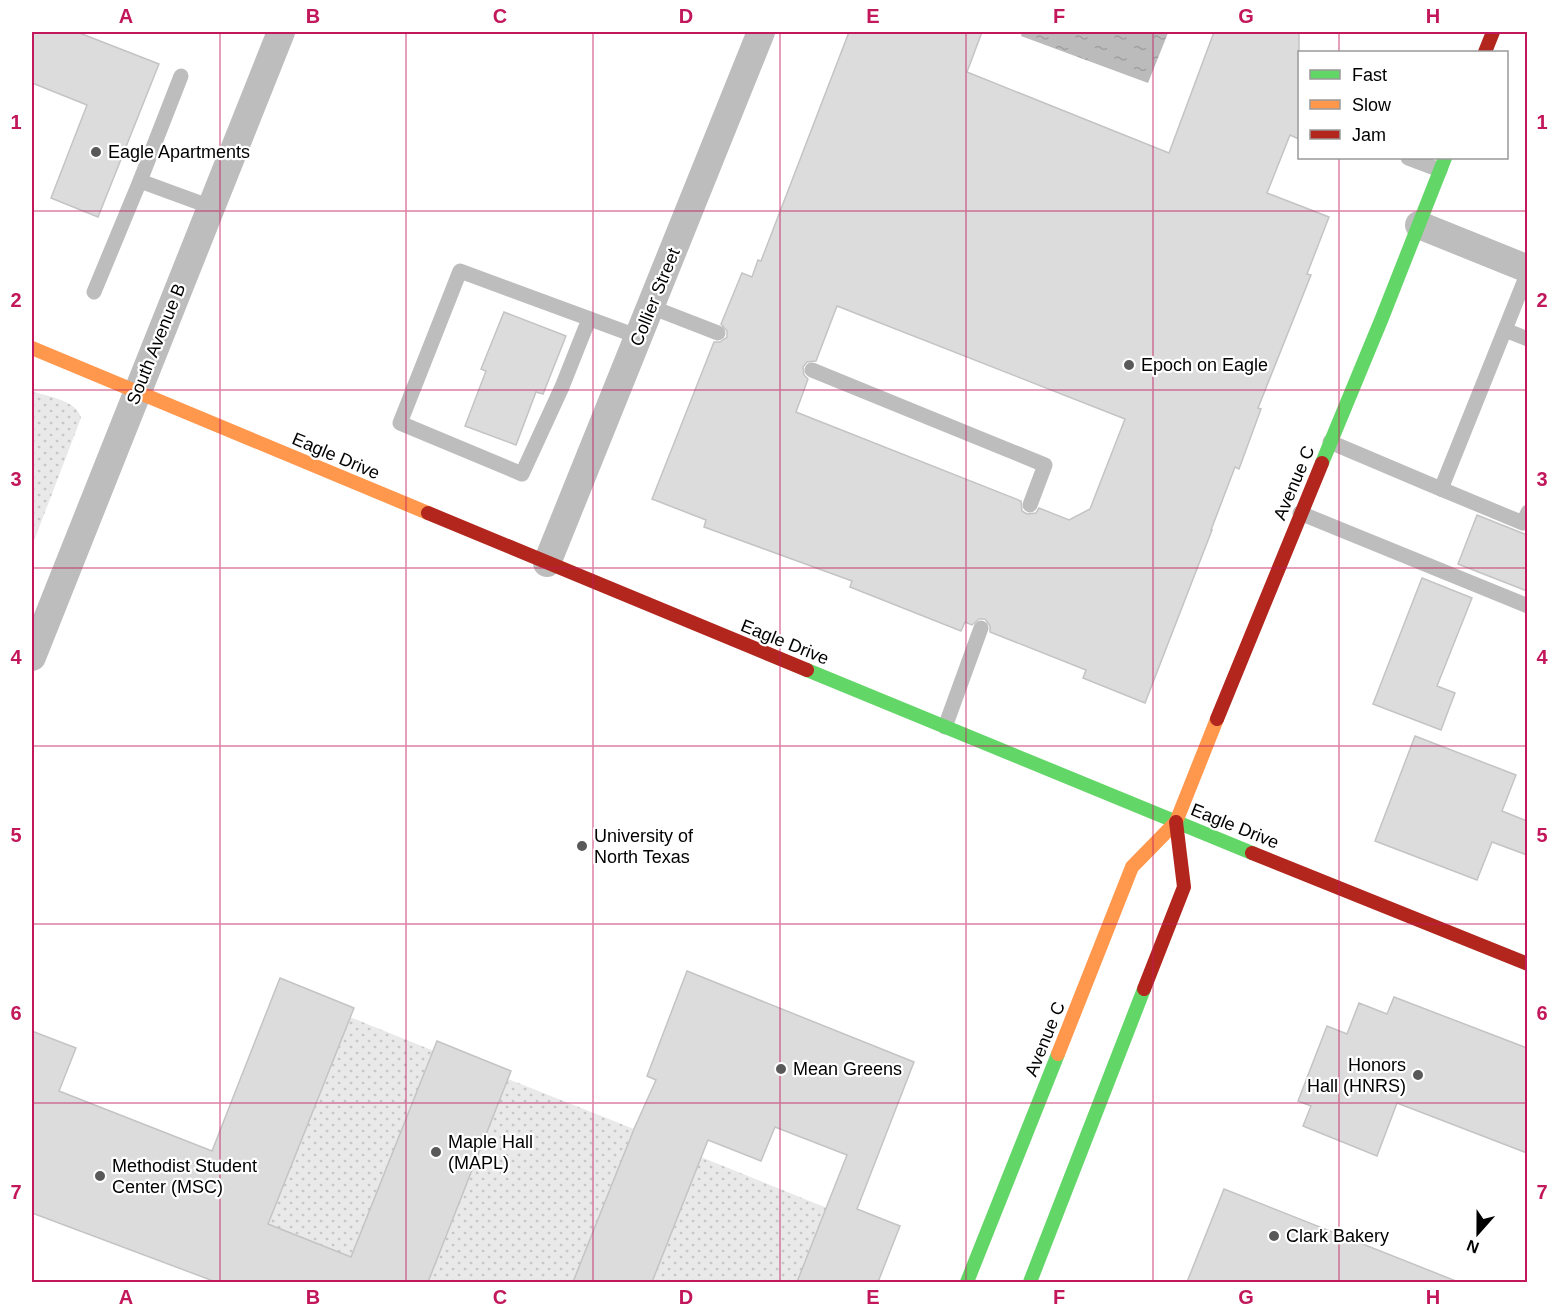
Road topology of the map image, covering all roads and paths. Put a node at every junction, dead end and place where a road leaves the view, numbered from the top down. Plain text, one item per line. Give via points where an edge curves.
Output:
1 (280, 32) edge
2 (761, 32) edge
3 (1493, 32) edge
4 (1485, 51) edge
5 (180, 76) dead end
6 (1414, 159) edge
7 (1442, 164) edge
8 (140, 181) junction
9 (211, 207) junction
10 (1419, 225) junction
11 (1527, 271) edge
12 (94, 292) dead end
13 (651, 307) junction
14 (589, 319) junction
15 (1505, 330) junction
16 (717, 333) dead end
17 (639, 337) junction
18 (1527, 339) edge
19 (32, 348) edge
20 (812, 370) dead end
21 (137, 392) junction
22 (1330, 442) junction
23 (1441, 489) junction
24 (1030, 505) dead end
25 (1527, 512) edge
26 (1300, 513) junction
27 (548, 563) junction
28 (1527, 606) edge
29 (981, 628) dead end
30 (32, 657) edge
31 (945, 727) junction
32 (1176, 822) junction
33 (1527, 964) edge
34 (967, 1282) edge
35 (1030, 1282) edge

1 - 9 street, South Avenue B
2 - 13 street, Collier Street
3 - 4 street
5 - 8 lane
6 - 7 lane
7 - 10 street, Avenue C
8 - 9 lane
8 - 12 lane
9 - 21 street, South Avenue B
10 - 11 street
10 - 22 street, Avenue C
11 - 15 lane
13 - 16 lane
13 - 17 street, Collier Street
14 - 14 lane via 460,271 400,423 522,474
14 - 17 lane
15 - 18 lane
15 - 23 lane
17 - 27 street, Collier Street
19 - 21 street, Eagle Drive
20 - 24 lane via 1045,465
21 - 27 street, Eagle Drive
21 - 30 street, South Avenue B
22 - 23 lane
22 - 26 street, Avenue C
23 - 25 lane via 1523,523
26 - 28 lane
26 - 32 street, Avenue C
27 - 31 street, Eagle Drive
29 - 31 lane
31 - 32 street, Eagle Drive
32 - 33 street, Eagle Drive
32 - 34 street, Avenue C via 1132,867
32 - 35 street, Avenue C via 1184,887

